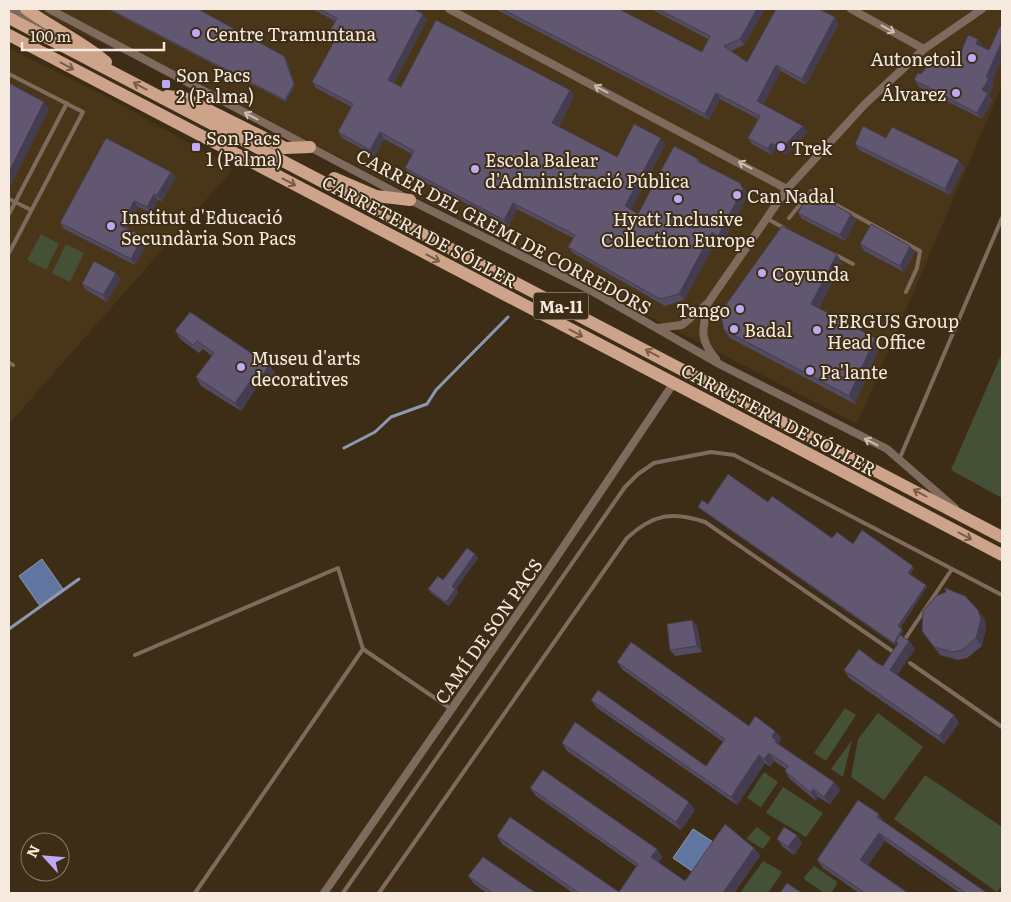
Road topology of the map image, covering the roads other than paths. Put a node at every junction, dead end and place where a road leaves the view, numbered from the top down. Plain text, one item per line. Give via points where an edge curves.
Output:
1 (26, 9) edge
2 (49, 9) edge
3 (449, 9) edge
4 (851, 9) edge
5 (982, 9) edge
6 (9, 10) edge
7 (9, 18) edge
8 (9, 35) edge
9 (924, 49) junction
10 (9, 74) edge
11 (121, 76) junction
12 (159, 95) junction
13 (67, 103) junction
14 (310, 147) junction
15 (285, 161) junction
16 (788, 189) junction
17 (9, 199) edge
18 (410, 200) junction
19 (15, 202) junction
20 (32, 210) junction
21 (9, 214) edge
22 (766, 218) junction
23 (789, 218) dead end
24 (1002, 218) edge
25 (790, 232) edge
26 (831, 252) edge
27 (9, 253) edge
28 (853, 264) dead end
29 (906, 292) dead end
30 (708, 303) junction
31 (657, 328) junction
32 (721, 365) junction
33 (673, 384) junction
34 (899, 460) junction
35 (963, 516) junction
36 (1002, 537) edge
37 (1002, 555) edge
38 (952, 569) junction
39 (1002, 595) edge
40 (363, 650) junction
41 (895, 653) junction
42 (135, 655) dead end
43 (889, 661) edge
44 (910, 663) dead end
45 (452, 709) junction
46 (1002, 727) edge
47 (195, 893) edge
48 (324, 893) edge
49 (343, 893) edge
50 (379, 893) edge

1 - 11 main road via 88,46
14 -> 2 street, CARRER DEL GREMI DE CORREDORS
16 -> 3 street
4 -> 9 street
5 - 9 street
6 - 11 street via 90,53
7 - 11 main road, CARRETERA DE SÓLLER / Ma-11
8 -> 33 main road, CARRETERA DE SÓLLER / Ma-11
9 - 16 street via 865,104
10 - 13 lane
12 -> 11 main road, CARRETERA DE SÓLLER / Ma-11
12 - 14 main road via 184,98 285,148
12 - 15 main road, CARRETERA DE SÓLLER / Ma-11
13 - 19 lane
13 - 20 lane via 83,112
14 - 18 street, CARRER DEL GREMI DE CORREDORS
15 - 18 main road via 304,164 376,196
35 -> 15 main road, CARRETERA DE SÓLLER / Ma-11
16 - 22 street
17 - 19 lane
18 - 31 street, CARRER DEL GREMI DE CORREDORS via 590,290
19 - 20 lane
19 - 21 lane
20 - 27 lane
22 - 25 lane
22 - 30 street
23 - 29 lane via 811,191 920,251
24 - 34 lane
26 - 28 lane
30 - 31 street via 682,324
30 - 32 street via 704,345
31 - 32 street, CARRER DEL GREMI DE CORREDORS
34 -> 32 street, CARRER DEL GREMI DE CORREDORS via 887,449
33 -> 37 main road, CARRETERA DE SÓLLER / Ma-11
33 - 45 street, CAMÍ DE SON PACS
34 - 35 street, CARRER DEL GREMI DE CORREDORS
35 - 36 main road, CARRETERA DE SÓLLER / Ma-11
38 - 39 lane
38 - 41 lane
38 - 49 lane via 734,454 712,452 654,463 625,487
40 - 42 lane via 338,568
40 - 45 lane
40 - 47 lane
41 - 43 lane
41 - 50 lane via 705,522 685,515 658,517 642,524 627,538
44 - 46 lane
45 - 48 street, CAMÍ DE SON PACS

